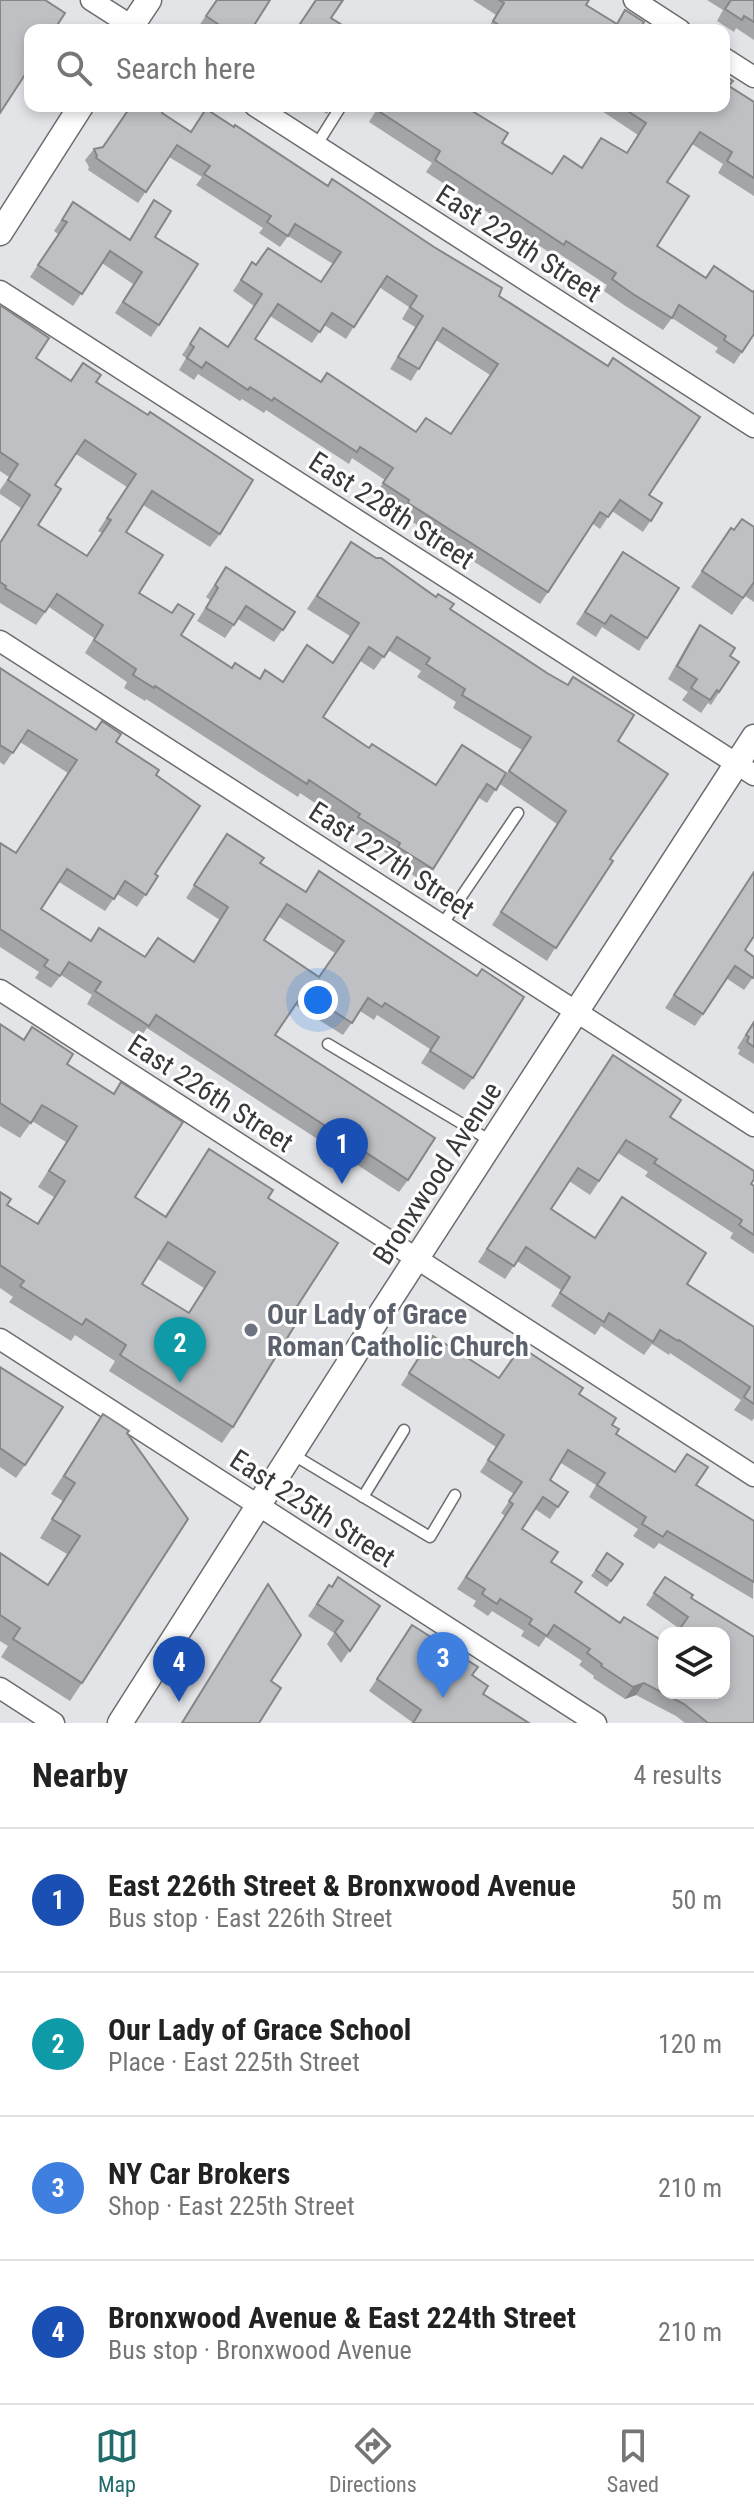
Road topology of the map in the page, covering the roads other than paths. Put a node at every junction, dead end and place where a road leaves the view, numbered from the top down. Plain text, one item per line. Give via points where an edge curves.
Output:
1 (91, 0) edge
2 (149, 0) edge
3 (634, 0) edge
4 (126, 24) edge
5 (136, 24) edge
6 (671, 24) edge
7 (730, 62) edge
8 (754, 77) edge
9 (77, 112) edge
10 (264, 112) edge
11 (337, 112) edge
12 (316, 146) junction
13 (0, 233) edge
14 (0, 291) edge
15 (754, 427) edge
16 (0, 641) edge
17 (754, 737) edge
18 (745, 770) edge
19 (518, 813) dead end
20 (442, 925) junction
21 (0, 990) edge
22 (577, 1012) junction
23 (328, 1044) dead end
24 (754, 1126) edge
25 (493, 1142) junction
26 (417, 1259) junction
27 (0, 1339) edge
28 (404, 1430) dead end
29 (292, 1454) junction
30 (754, 1476) edge
31 (455, 1495) dead end
32 (363, 1497) junction
33 (259, 1506) junction
34 (0, 1688) edge
35 (54, 1723) edge
36 (120, 1723) edge
37 (596, 1723) edge

1 - 4 street
2 - 5 street
3 - 6 street
7 - 8 street
9 - 13 street
10 - 12 street, East 229th Street
11 - 12 lane
12 - 15 street, East 229th Street
14 - 18 street, East 228th Street
16 - 20 street, East 227th Street
17 - 18 street, Bronxwood Avenue
18 - 22 street, Bronxwood Avenue
19 - 20 lane
20 - 22 street, East 227th Street
21 - 26 street, East 226th Street
22 - 24 street, East 227th Street
22 - 25 street, Bronxwood Avenue
23 - 25 lane
25 - 26 street, Bronxwood Avenue
26 - 29 street, Bronxwood Avenue
26 - 30 street, East 226th Street
27 - 33 street, East 225th Street
28 - 32 lane
29 - 32 lane
29 - 33 street, Bronxwood Avenue
31 - 32 lane via 430,1537
33 - 36 street, Bronxwood Avenue
33 - 37 street, East 225th Street
34 - 35 street

